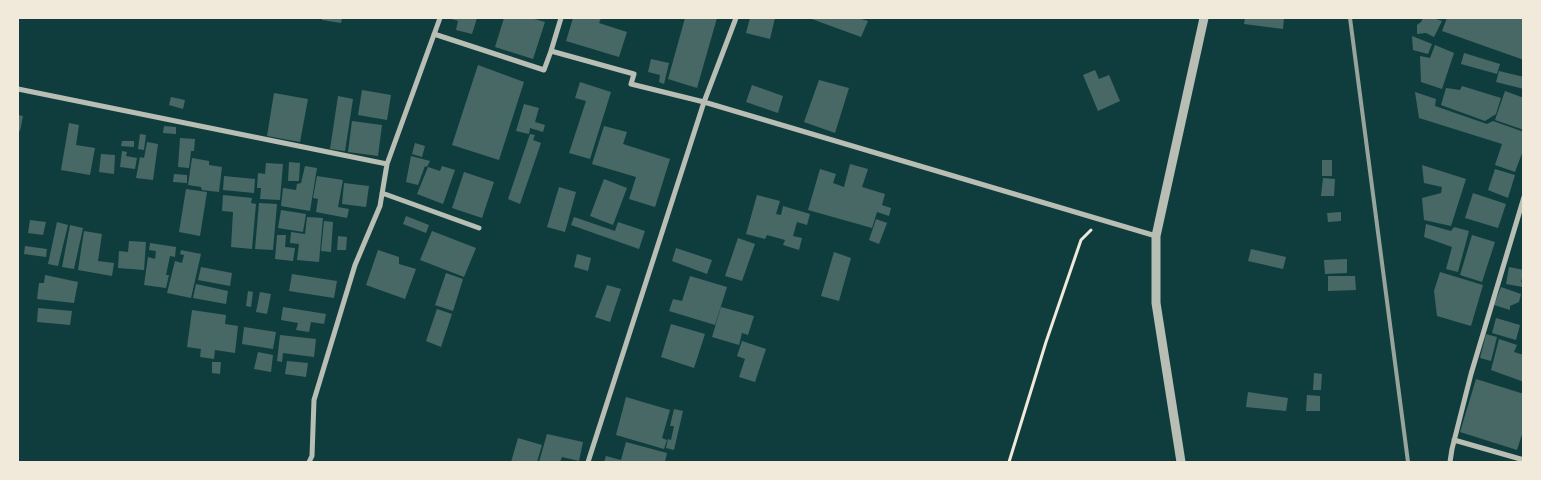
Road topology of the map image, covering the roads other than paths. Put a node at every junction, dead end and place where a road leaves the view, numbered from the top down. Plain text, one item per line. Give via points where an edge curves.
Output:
1 (440, 18) edge
2 (561, 18) edge
3 (736, 18) edge
4 (1204, 18) edge
5 (434, 34) junction
6 (551, 51) junction
7 (18, 89) edge
8 (704, 102) junction
9 (386, 164) junction
10 (382, 193) junction
11 (1524, 197) edge
12 (479, 228) dead end
13 (1156, 236) junction
14 (1454, 440) junction
15 (1524, 460) edge
16 (309, 462) edge
17 (588, 462) edge
18 (1182, 462) edge
19 (1450, 462) edge

1 - 5 street
2 - 6 street
3 - 8 street
4 - 13 street
5 - 6 street via 544,70
5 - 9 street
6 - 8 street via 634,74 631,84
7 - 9 street
8 - 13 street
8 - 17 street
9 - 10 street
10 - 12 street
10 - 16 street via 380,206 355,265 314,400 312,456
11 - 14 street
13 - 18 street via 1156,303
14 - 15 street
14 - 19 street

